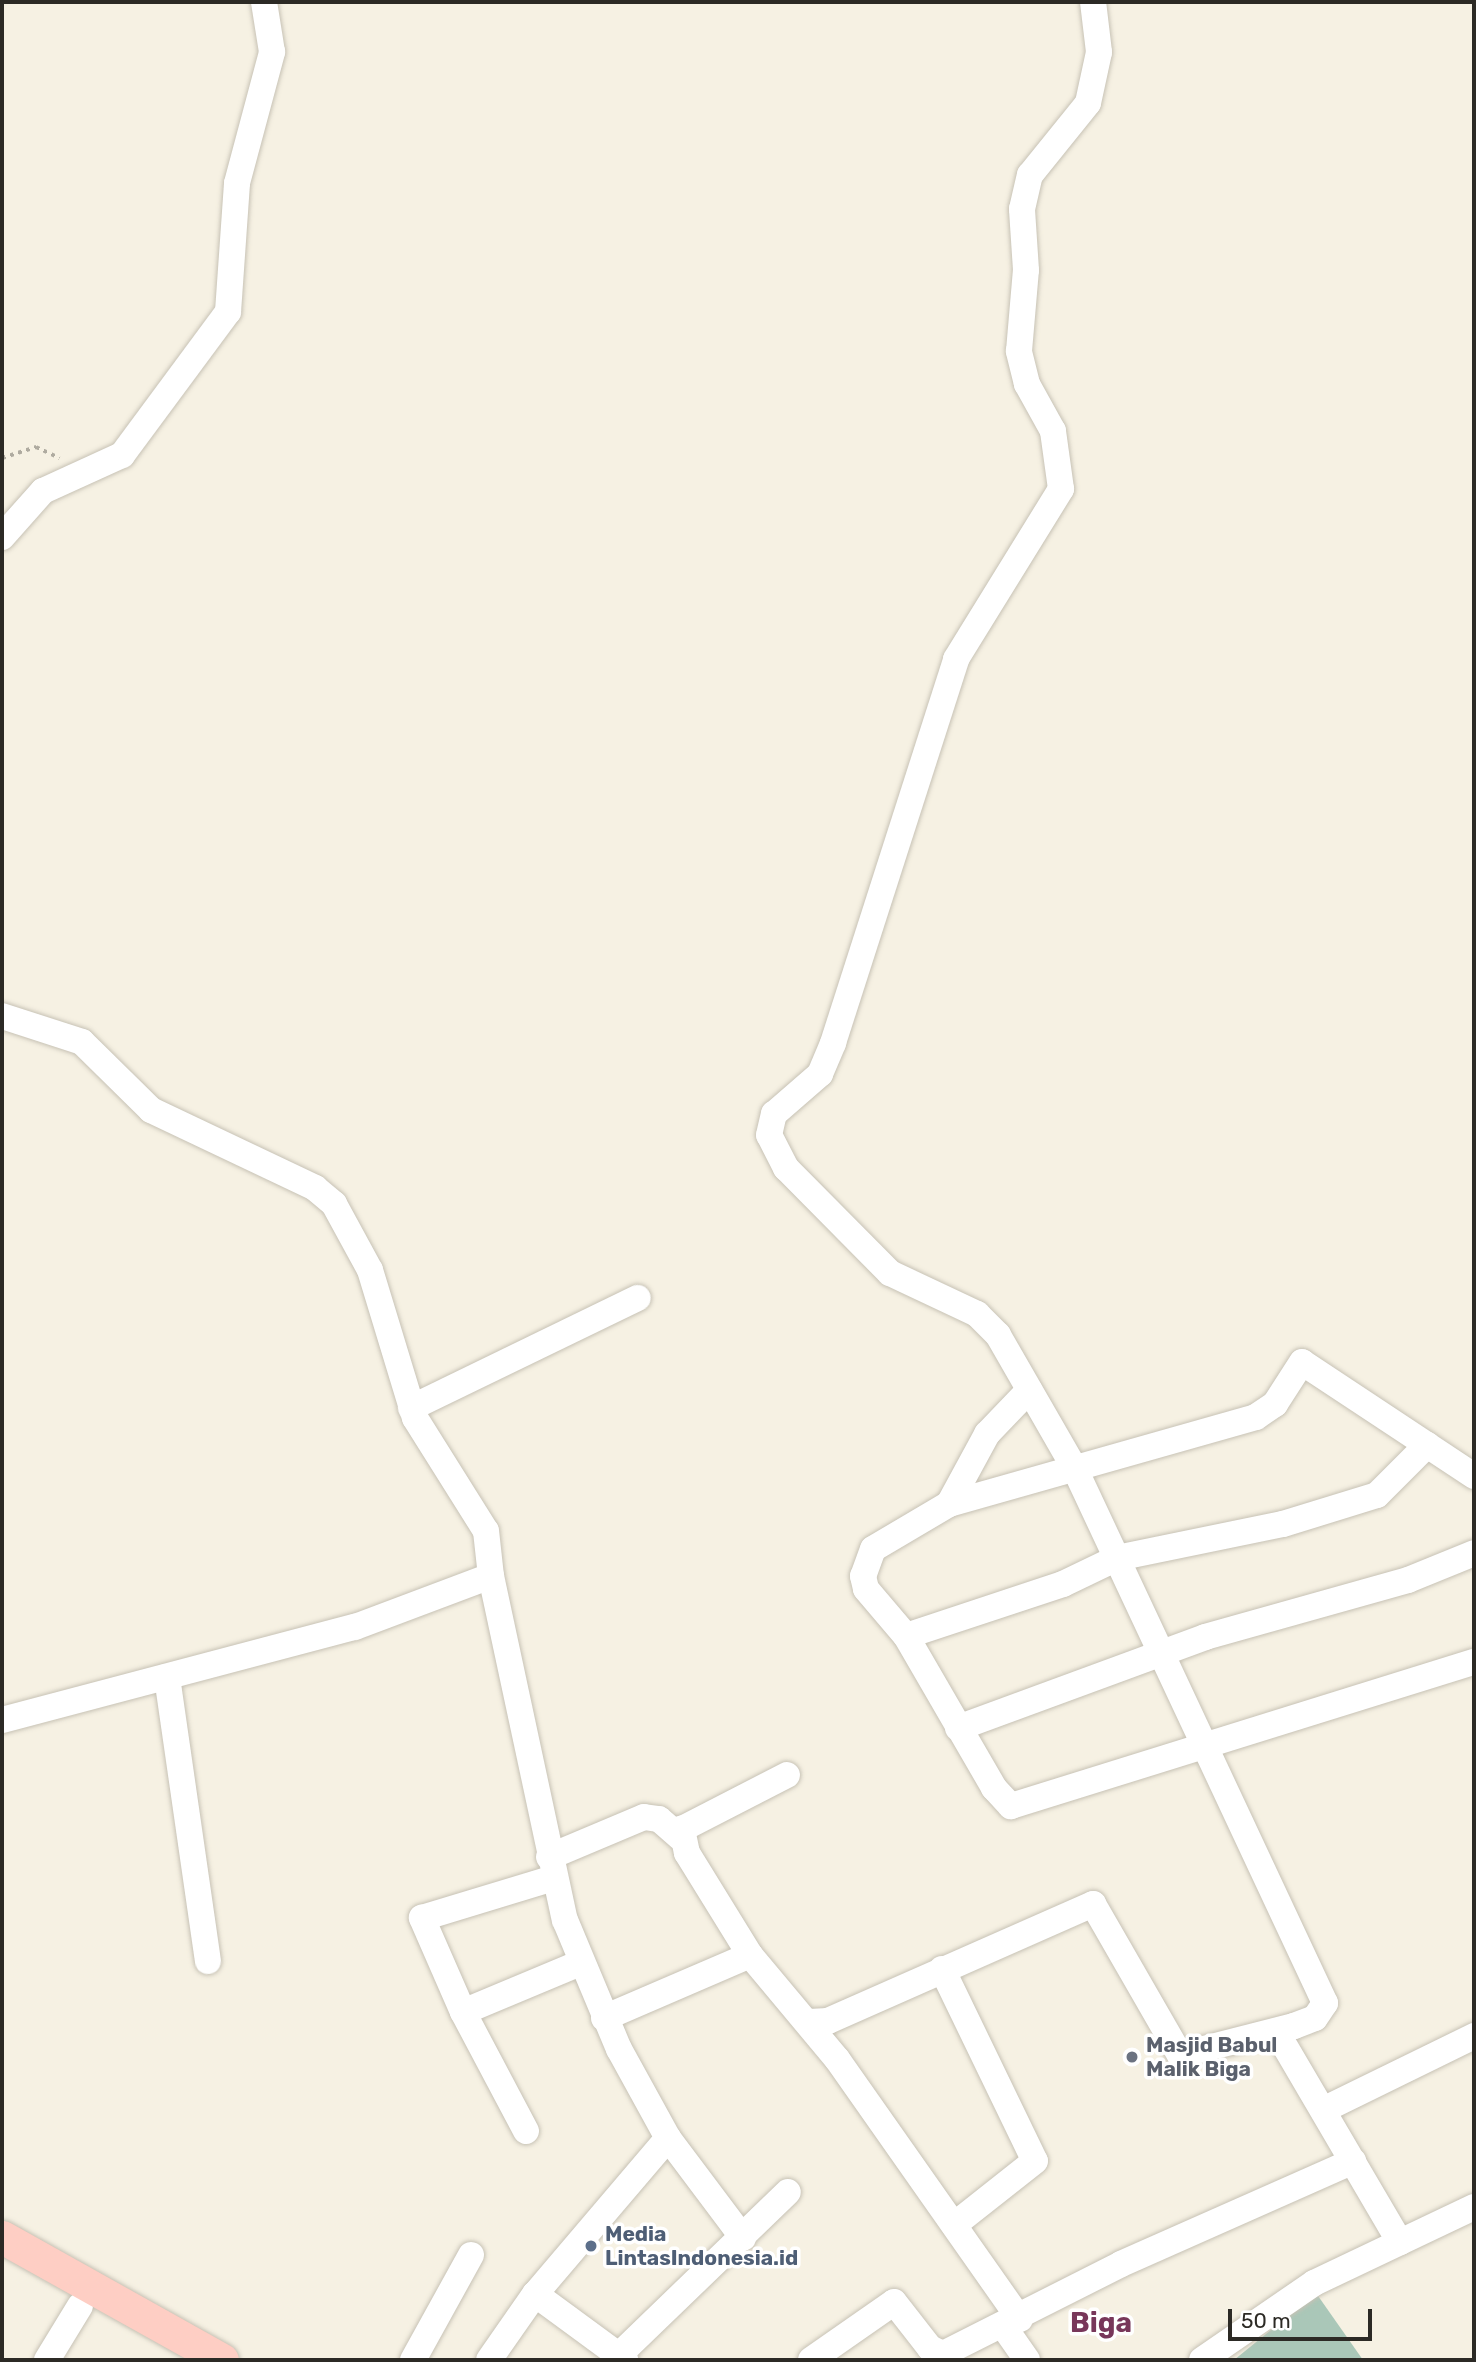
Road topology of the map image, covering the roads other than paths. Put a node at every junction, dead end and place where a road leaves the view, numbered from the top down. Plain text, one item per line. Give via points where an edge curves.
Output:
1 (264, 2) edge
2 (1093, 2) edge
3 (2, 537) edge
4 (2, 1016) edge
5 (638, 1298) dead end
6 (1029, 1390) junction
7 (411, 1408) junction
8 (1427, 1445) junction
9 (1076, 1469) junction
10 (1474, 1476) edge
11 (948, 1504) junction
12 (1474, 1553) edge
13 (1117, 1558) junction
14 (491, 1576) junction
15 (906, 1636) junction
16 (1162, 1652) junction
17 (1474, 1662) edge
18 (167, 1678) junction
19 (6, 1713) edge
20 (958, 1728) junction
21 (1205, 1742) junction
22 (787, 1775) dead end
23 (680, 1836) junction
24 (551, 1868) junction
25 (750, 1955) junction
26 (208, 1961) dead end
27 (580, 1963) junction
28 (942, 1969) junction
29 (463, 2012) junction
30 (604, 2018) junction
31 (809, 2022) junction
32 (1276, 2031) junction
33 (1474, 2036) edge
34 (1323, 2110) junction
35 (526, 2131) dead end
36 (668, 2138) junction
37 (1353, 2161) junction
38 (788, 2192) dead end
39 (1474, 2207) edge
40 (954, 2225) junction
41 (2, 2237) edge
42 (743, 2238) junction
43 (1400, 2242) junction
44 (471, 2255) dead end
45 (2, 2261) edge
46 (535, 2294) junction
47 (80, 2306) junction
48 (1012, 2323) junction
49 (622, 2358) edge
50 (47, 2360) edge
51 (176, 2360) edge
52 (222, 2360) edge
53 (414, 2360) edge
54 (489, 2360) edge
55 (811, 2360) edge
56 (1027, 2360) edge
57 (1202, 2360) edge

1 - 3 street via 272,52 237,183 228,312 122,455 43,491
2 - 6 street via 1099,52 1088,103 1030,175 1022,209 1026,270 1018,351 1027,384 1053,431 1061,489 956,659 820,1074 778,1108 769,1126 786,1168 859,1243 923,1293 977,1314 998,1335
4 - 7 street via 82,1042 151,1110 330,1199 370,1270
5 - 7 street
6 - 9 street
6 - 11 street via 987,1434
7 - 14 street via 486,1531
8 - 9 street via 1303,1362 1275,1404 1256,1417
8 - 10 street
8 - 13 street via 1377,1496 1283,1524
9 - 11 street
9 - 13 street
11 - 15 street via 873,1549 867,1560 866,1589
12 - 16 street via 1408,1580
13 - 15 street via 1063,1584
13 - 16 street
14 - 18 street via 355,1627
14 - 24 street
15 - 20 street
16 - 20 street
16 - 21 street
17 - 21 street
18 - 19 street
18 - 26 street
20 - 21 street via 1011,1806
21 - 32 street via 1325,2003 1315,2018
22 - 23 street via 704,1813
23 - 24 street via 659,1819 645,1817
23 - 25 street
24 - 27 street
24 - 29 street via 422,1918
25 - 30 street
25 - 31 street
27 - 29 street
27 - 30 street
28 - 31 street via 828,2021
28 - 32 street via 1093,1904 1180,2055
28 - 40 street via 1035,2161
29 - 35 street
30 - 36 street
31 - 40 street
32 - 34 street
33 - 34 street
34 - 37 street
36 - 42 street
36 - 46 street
37 - 43 street
37 - 48 street via 1121,2264
38 - 42 street
39 - 43 street
40 - 48 street
41 - 52 main road
42 - 49 street
43 - 57 street via 1314,2283
44 - 53 street
45 - 47 main road
46 - 49 street
46 - 54 street
47 - 50 street
47 - 51 main road
48 - 55 street via 943,2354 889,2302
48 - 56 street

